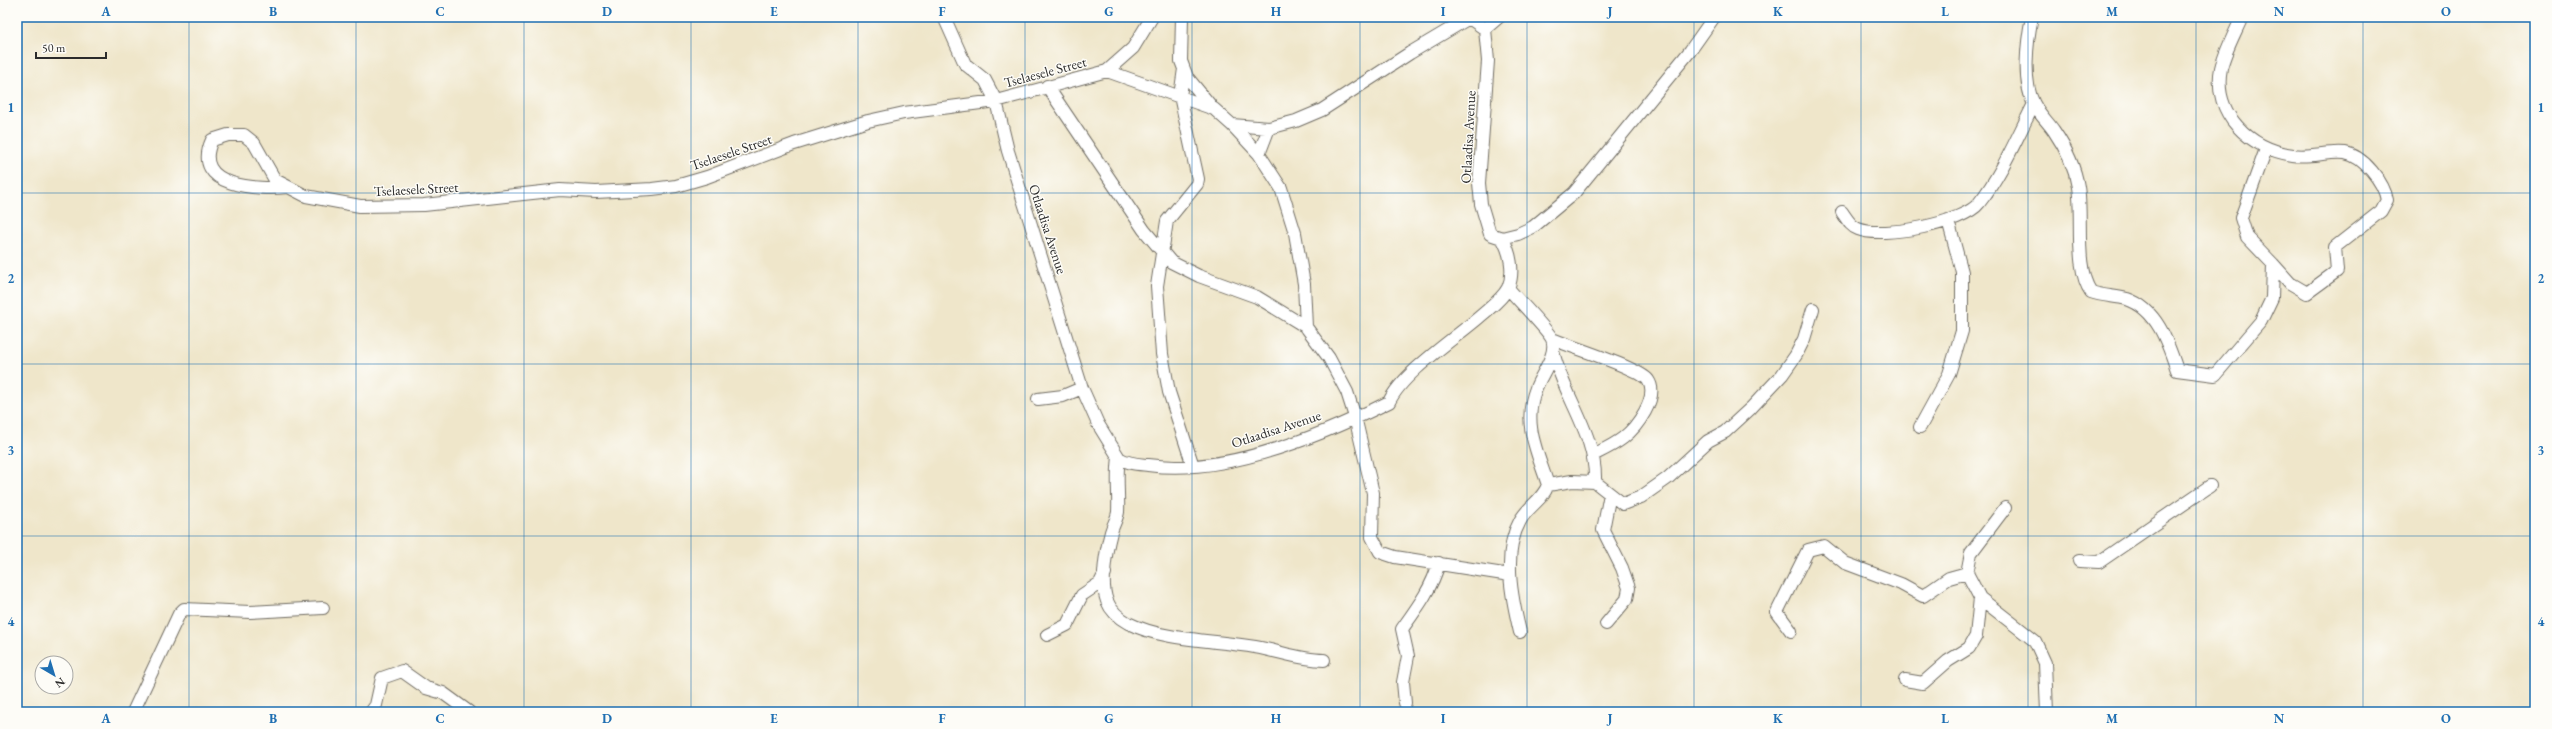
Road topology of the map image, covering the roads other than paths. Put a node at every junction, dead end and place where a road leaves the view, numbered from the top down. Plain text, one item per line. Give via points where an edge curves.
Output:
1 (944, 17) edge
2 (1152, 17) edge
3 (1182, 17) edge
4 (1469, 17) edge
5 (1499, 17) edge
6 (1714, 17) edge
7 (2032, 17) edge
8 (2242, 17) edge
9 (1485, 29) junction
10 (1184, 69) junction
11 (1107, 71) junction
12 (1047, 86) junction
13 (1180, 96) junction
14 (996, 101) junction
15 (2034, 104) junction
16 (1214, 109) junction
17 (1232, 125) junction
18 (1269, 128) junction
19 (2266, 149) junction
20 (1259, 154) junction
21 (288, 187) junction
22 (1842, 212) dead end
23 (1948, 220) junction
24 (1502, 238) junction
25 (1162, 253) junction
26 (2273, 264) junction
27 (1508, 288) junction
28 (1813, 309) dead end
29 (1306, 327) junction
30 (1552, 345) junction
31 (1082, 388) junction
32 (1038, 400) dead end
33 (1355, 417) junction
34 (1920, 427) dead end
35 (1594, 455) junction
36 (1119, 458) junction
37 (1193, 466) junction
38 (1595, 482) junction
39 (1548, 485) junction
40 (2210, 486) dead end
41 (1610, 494) junction
42 (2006, 508) dead end
43 (2079, 561) dead end
44 (1439, 563) junction
45 (1106, 572) junction
46 (1966, 574) junction
47 (1510, 575) junction
48 (1980, 598) junction
49 (323, 608) dead end
50 (1606, 624) dead end
51 (1791, 631) dead end
52 (1520, 632) dead end
53 (1047, 634) dead end
54 (1324, 660) dead end
55 (1905, 680) dead end
56 (1405, 703) dead end
57 (134, 712) edge
58 (371, 712) edge
59 (469, 712) edge
60 (2047, 712) edge

1 - 14 street, Otlaadisa Avenue via 965,64 984,80
2 - 11 street, Tselaesele Street via 1133,48
3 - 10 street via 1180,45
4 - 9 street
4 - 18 street via 1322,110 1296,121
5 - 9 street
6 - 24 street via 1574,193 1533,227
7 - 15 street via 2027,62 2029,91
8 - 19 street via 2222,67 2222,100 2228,115 2241,131
9 - 24 street, Otlaadisa Avenue via 1488,61 1479,183 1490,234
10 - 13 street
10 - 16 street via 1187,77
11 - 12 street, Tselaesele Street
11 - 13 street
12 - 14 street, Tselaesele Street
12 - 25 street
13 - 16 street
13 - 25 street via 1198,179 1197,184 1167,221
14 - 21 street, Tselaesele Street via 904,113 868,121 801,142 707,177 652,190 560,190 424,206 381,206 317,199
14 - 31 street, Otlaadisa Avenue via 1010,159
15 - 23 street via 1979,204 1974,209
15 - 26 street via 2062,144 2078,185 2082,212 2080,258 2085,284 2091,292 2128,300 2150,315 2165,336 2177,370 2215,375 2261,321 2272,298
16 - 17 street
17 - 18 street
17 - 20 street
18 - 20 street
19 - 26 street via 2241,218 2247,237
19 - 26 street via 2294,156 2346,153 2368,166 2385,188 2387,200 2381,211 2335,247 2337,271 2307,293 2290,283
20 - 29 street via 1281,188 1295,233 1304,284
21 - 21 street, Tselaesele Street via 275,180 254,143 244,135 228,135 212,140 206,160 215,173 226,181 235,186
22 - 23 street via 1850,224 1871,233 1886,233
23 - 34 street via 1962,272 1962,330 1950,374
24 - 27 street, Otlaadisa Avenue via 1508,247 1510,258
25 - 29 street via 1171,262 1199,276 1257,297
25 - 37 street via 1157,286 1162,354 1169,392
27 - 30 street
27 - 33 street, Otlaadisa Avenue via 1495,303 1409,376 1394,391 1389,402
28 - 41 street via 1804,339 1789,365 1725,432 1708,441 1689,461 1641,497 1623,504
29 - 33 street via 1329,358 1347,392
30 - 35 street via 1557,371
30 - 35 street via 1634,371 1650,384 1650,399 1630,432
30 - 39 street via 1529,413 1533,437
31 - 32 street via 1063,396
31 - 36 street, Otlaadisa Avenue via 1098,424
33 - 37 street, Otlaadisa Avenue via 1272,449 1231,460
33 - 44 street via 1373,493 1372,537 1376,546 1386,555
35 - 38 street
36 - 37 street, Otlaadisa Avenue via 1126,462 1166,468
36 - 45 street via 1118,513 1111,533
38 - 39 street via 1572,481
38 - 41 street
39 - 47 street via 1544,495 1525,514 1514,535
40 - 43 street via 2099,562
41 - 50 street via 1603,530 1626,578 1629,597
42 - 46 street via 1971,553
44 - 47 street
44 - 56 street via 1424,598 1402,628 1408,656 1403,682
45 - 53 street via 1100,583 1082,595 1067,625
45 - 54 street via 1107,601 1112,611 1128,623 1153,631 1208,642 1235,643 1306,660
46 - 48 street
46 - 51 street via 1949,578 1923,596 1901,584 1845,563 1824,546 1808,550 1777,612
47 - 52 street
48 - 55 street via 1976,636 1969,648 1948,661 1923,683
48 - 60 street via 2035,641 2045,663
49 - 57 street via 250,612 184,609 179,614
58 - 59 street via 376,705 382,678 402,671 426,688 443,693

